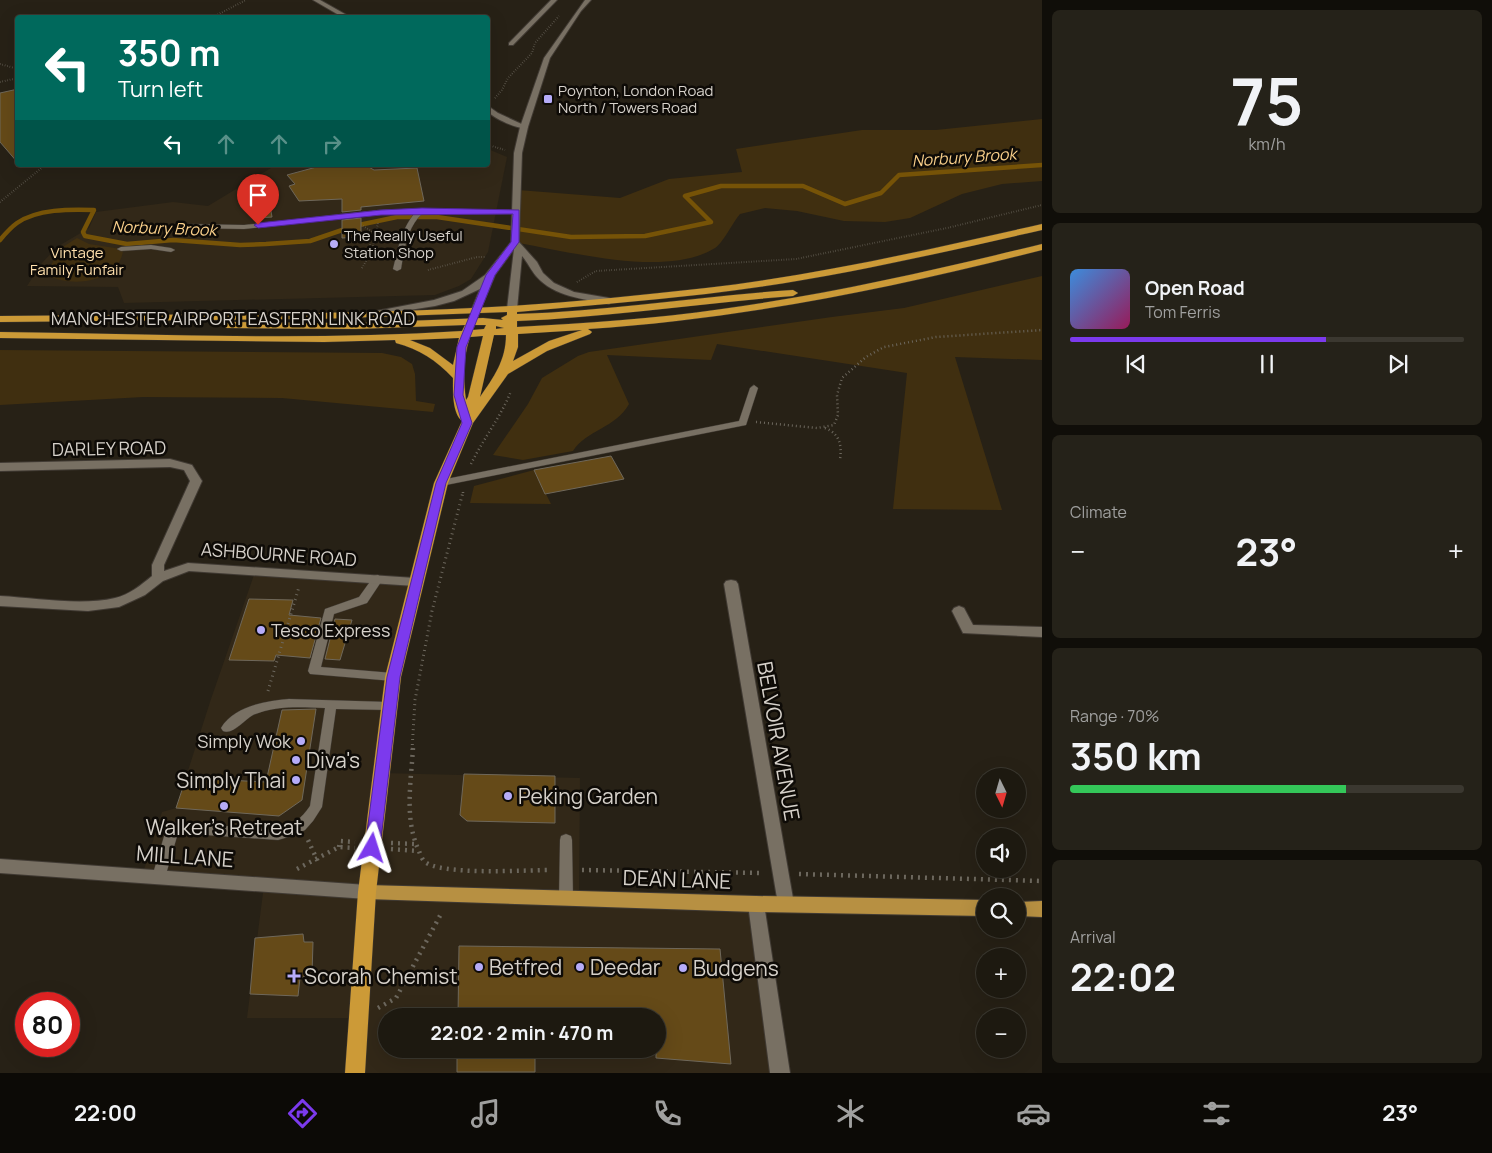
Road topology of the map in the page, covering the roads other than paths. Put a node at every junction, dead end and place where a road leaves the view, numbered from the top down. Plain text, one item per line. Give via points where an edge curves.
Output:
1 (316, 0) edge
2 (554, 0) edge
3 (588, 0) edge
4 (344, 15) edge
5 (511, 44) dead end
6 (490, 110) edge
7 (524, 127) junction
8 (422, 211) junction
9 (517, 216) junction
10 (184, 226) dead end
11 (1042, 227) edge
12 (516, 242) junction
13 (1042, 247) edge
14 (121, 249) dead end
15 (171, 250) dead end
16 (397, 269) dead end
17 (490, 275) junction
18 (856, 289) junction
19 (610, 301) junction
20 (512, 314) junction
21 (372, 315) junction
22 (474, 316) junction
23 (109, 318) junction
24 (0, 319) edge
25 (492, 324) junction
26 (618, 324) junction
27 (513, 331) junction
28 (465, 334) junction
29 (0, 335) edge
30 (384, 337) junction
31 (504, 372) junction
32 (459, 378) junction
33 (754, 388) dead end
34 (465, 418) junction
35 (0, 467) edge
36 (441, 483) junction
37 (158, 578) junction
38 (378, 579) junction
39 (415, 582) junction
40 (731, 584) dead end
41 (0, 601) edge
42 (959, 612) dead end
43 (1042, 632) edge
44 (393, 677) junction
45 (331, 704) junction
46 (389, 706) junction
47 (228, 728) dead end
48 (566, 840) dead end
49 (0, 866) edge
50 (159, 877) junction
51 (367, 892) junction
52 (566, 898) junction
53 (756, 904) junction
54 (786, 904) junction
55 (976, 908) edge
56 (1026, 909) edge
57 (1042, 909) edge
58 (356, 1073) edge
59 (780, 1073) edge

1 - 4 street
2 - 5 street
3 - 7 street via 547,58
6 - 7 street
7 - 9 street via 518,153
8 - 9 lane
8 - 10 lane via 381,212 244,227
8 - 16 lane via 414,215 410,224
9 - 12 street
11 - 19 highway via 920,255 796,278
12 - 17 street
12 - 19 street via 551,285 571,294
12 - 20 street
13 - 18 highway
14 - 15 lane via 152,247
17 - 21 street via 471,291
17 - 22 street
18 - 20 highway via 735,297 570,316
18 - 26 highway via 720,313
19 - 20 highway
20 - 22 highway
20 - 25 highway via 502,312
20 - 27 highway
21 - 22 highway
21 - 23 highway, MANCHESTER AIRPORT EASTERN LINK ROAD
22 - 23 highway via 355,326 251,326
22 - 25 highway
22 - 28 highway
23 - 24 highway, MANCHESTER AIRPORT EASTERN LINK ROAD
25 - 27 highway
25 - 28 highway, MANCHESTER AIRPORT EASTERN LINK ROAD
25 - 34 highway via 474,397
26 - 27 highway
26 - 31 highway via 553,343
27 - 31 highway
28 - 30 highway, MANCHESTER AIRPORT EASTERN LINK ROAD
28 - 32 highway
29 - 30 highway, MANCHESTER AIRPORT EASTERN LINK ROAD
30 - 32 highway via 428,350
31 - 34 highway
32 - 34 highway via 458,395
33 - 36 lane via 743,423
34 - 36 highway
35 - 37 street, DARLEY ROAD via 170,463 188,468 196,481 158,565
36 - 39 highway
37 - 38 street, ASHBOURNE ROAD via 188,567
37 - 41 street, ASHBOURNE ROAD via 119,602 88,606
38 - 39 street, ASHBOURNE ROAD
38 - 44 lane via 363,600 329,612 314,671
39 - 44 highway
40 - 54 street, BELVOIR AVENUE
42 - 43 street via 968,630
44 - 46 highway
45 - 46 lane
45 - 47 lane via 270,704 241,715
45 - 50 lane via 316,807 309,818 290,833 278,835 173,827
46 - 51 highway
48 - 52 lane
49 - 50 street, MILL LANE
50 - 51 street, MILL LANE
51 - 52 main road, DEAN LANE
51 - 58 highway
52 - 53 main road, DEAN LANE
53 - 54 main road, DEAN LANE
53 - 59 street
54 - 55 main road, DEAN LANE
56 - 57 main road

